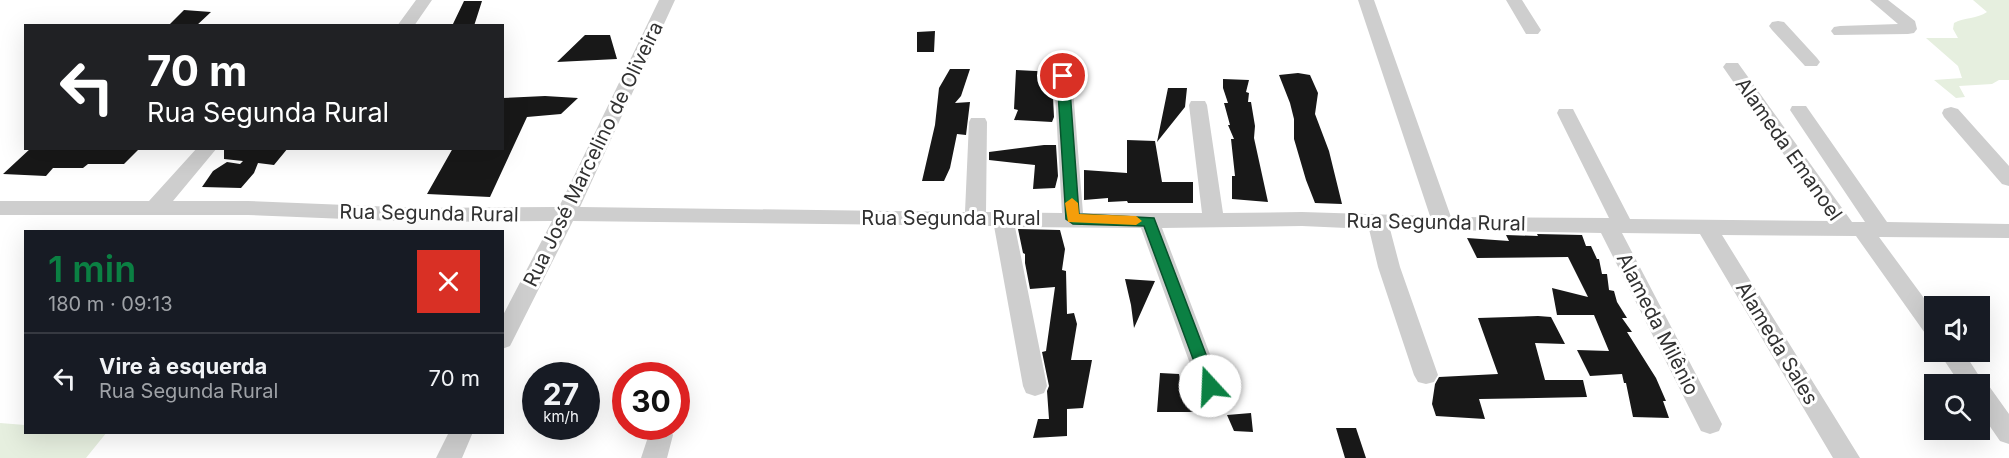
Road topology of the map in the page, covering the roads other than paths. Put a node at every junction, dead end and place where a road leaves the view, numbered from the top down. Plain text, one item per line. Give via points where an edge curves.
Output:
1 (424, 0) edge
2 (667, 0) edge
3 (1366, 0) edge
4 (1514, 0) edge
5 (1878, 0) edge
6 (406, 24) edge
7 (1778, 26) dead end
8 (1532, 30) dead end
9 (1840, 32) dead end
10 (1811, 62) dead end
11 (1732, 67) dead end
12 (1063, 76) dead end
13 (1198, 105) dead end
14 (1799, 110) dead end
15 (1566, 113) dead end
16 (1951, 113) dead end
17 (978, 122) dead end
18 (206, 150) edge
19 (2009, 179) edge
20 (0, 208) edge
21 (154, 209) junction
22 (566, 214) junction
23 (1003, 218) junction
24 (975, 219) junction
25 (1073, 219) junction
26 (1213, 219) junction
27 (1149, 221) junction
28 (1378, 222) junction
29 (415, 223) edge
30 (1443, 224) junction
31 (1615, 225) junction
32 (1707, 228) junction
33 (1863, 229) junction
34 (2009, 231) edge
35 (1924, 315) edge
36 (506, 342) edge
37 (1426, 375) dead end
38 (1035, 386) dead end
39 (1210, 386) dead end
40 (1990, 407) edge
41 (1710, 424) dead end
42 (460, 434) edge
43 (2009, 434) edge
44 (449, 458) edge
45 (1847, 458) edge

1 - 6 street
2 - 22 street, Rua José Marcelino de Oliveira
3 - 30 street
4 - 8 street
5 - 9 street via 1904,20 1908,29
7 - 10 street
11 - 33 street, Alameda Emanoel
12 - 25 street
13 - 26 street
14 - 33 street
15 - 31 street, Alameda Milênio
16 - 19 street
17 - 24 street
18 - 21 street
20 - 21 street, Rua Segunda Rural via 47,213
21 - 29 street, Rua Segunda Rural via 248,208
22 - 24 street, Rua Segunda Rural
22 - 29 street, Rua Segunda Rural
22 - 36 street, Rua José Marcelino de Oliveira
23 - 24 street, Rua Segunda Rural
23 - 25 street, Rua Segunda Rural
23 - 38 street
25 - 27 street, Rua Segunda Rural
26 - 27 street, Rua Segunda Rural
26 - 28 street, Rua Segunda Rural
27 - 39 street
28 - 30 street, Rua Segunda Rural
28 - 37 street
30 - 31 street, Rua Segunda Rural
31 - 32 street, Rua Segunda Rural
31 - 41 street, Alameda Milênio
32 - 33 street, Rua Segunda Rural
32 - 45 street, Alameda Sales
33 - 34 street, Rua Segunda Rural
33 - 35 street
40 - 43 street
42 - 44 street

